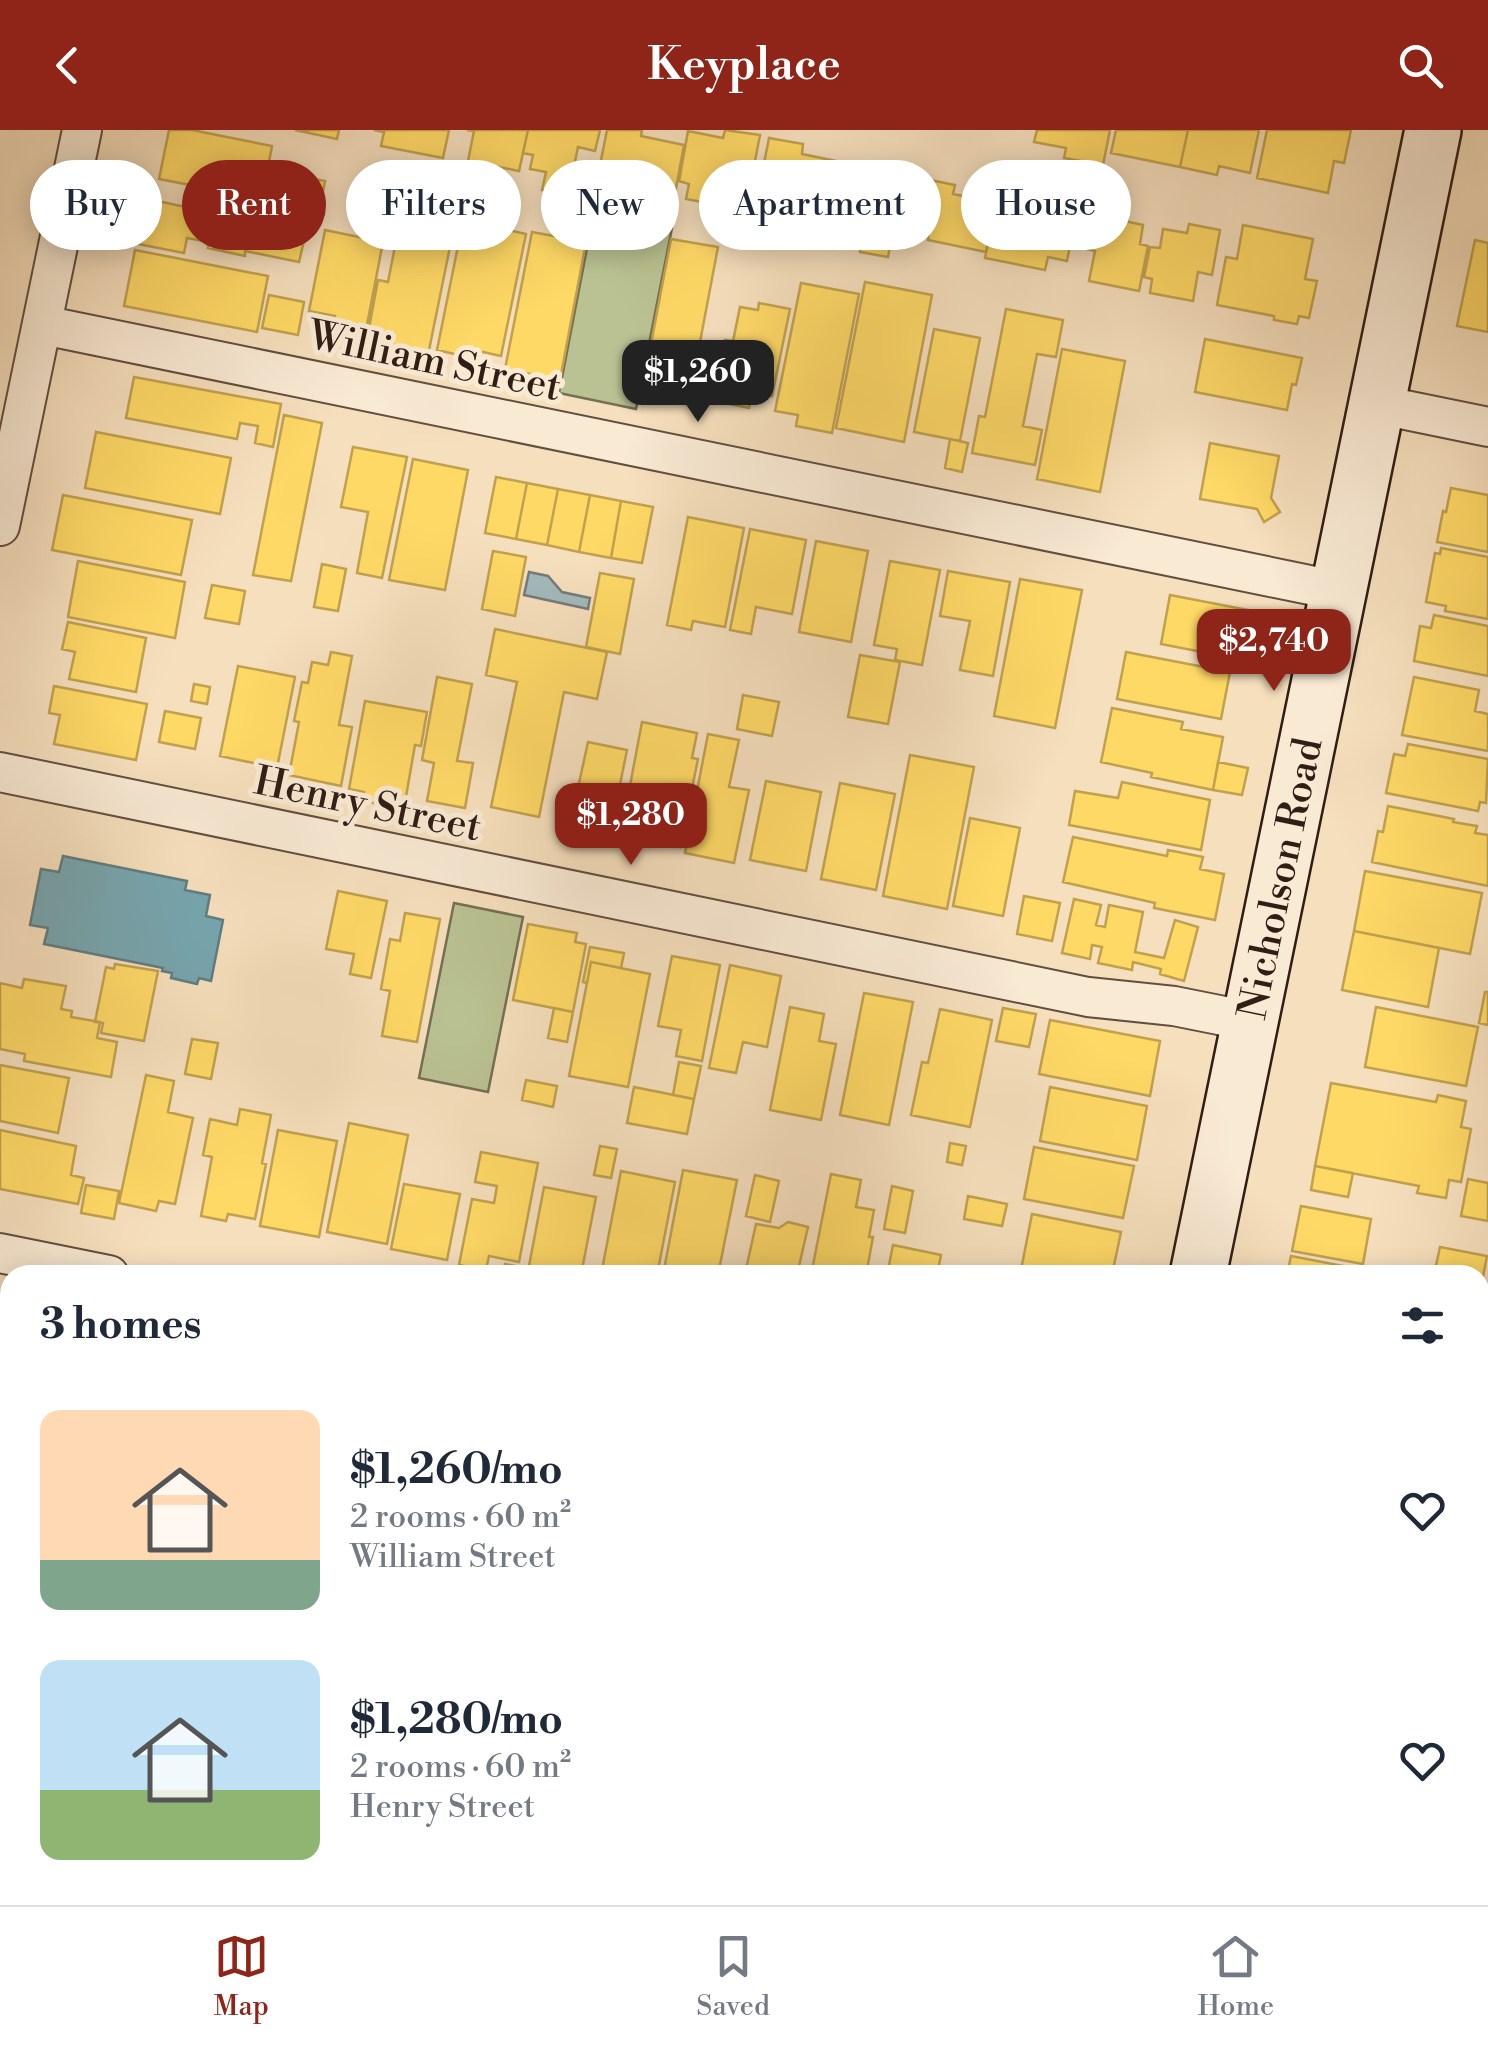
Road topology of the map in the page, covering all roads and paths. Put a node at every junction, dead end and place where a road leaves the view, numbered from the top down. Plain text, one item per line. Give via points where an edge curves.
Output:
1 (82, 130) edge
2 (1433, 130) edge
3 (42, 325) junction
4 (1376, 404) junction
5 (1488, 427) edge
6 (5, 478) edge
7 (0, 526) edge
8 (1339, 591) junction
9 (0, 772) edge
10 (1249, 1021) junction
11 (0, 1253) edge
12 (59, 1265) edge
13 (1200, 1265) edge

1 - 3 street
2 - 4 main road, Nicholson Road
3 - 6 street
3 - 8 street, William Street
4 - 5 street
4 - 8 main road, Nicholson Road
6 - 7 street
8 - 10 main road, Nicholson Road
9 - 10 street, Henry Street via 1088,997
10 - 13 main road, Nicholson Road
11 - 12 street

